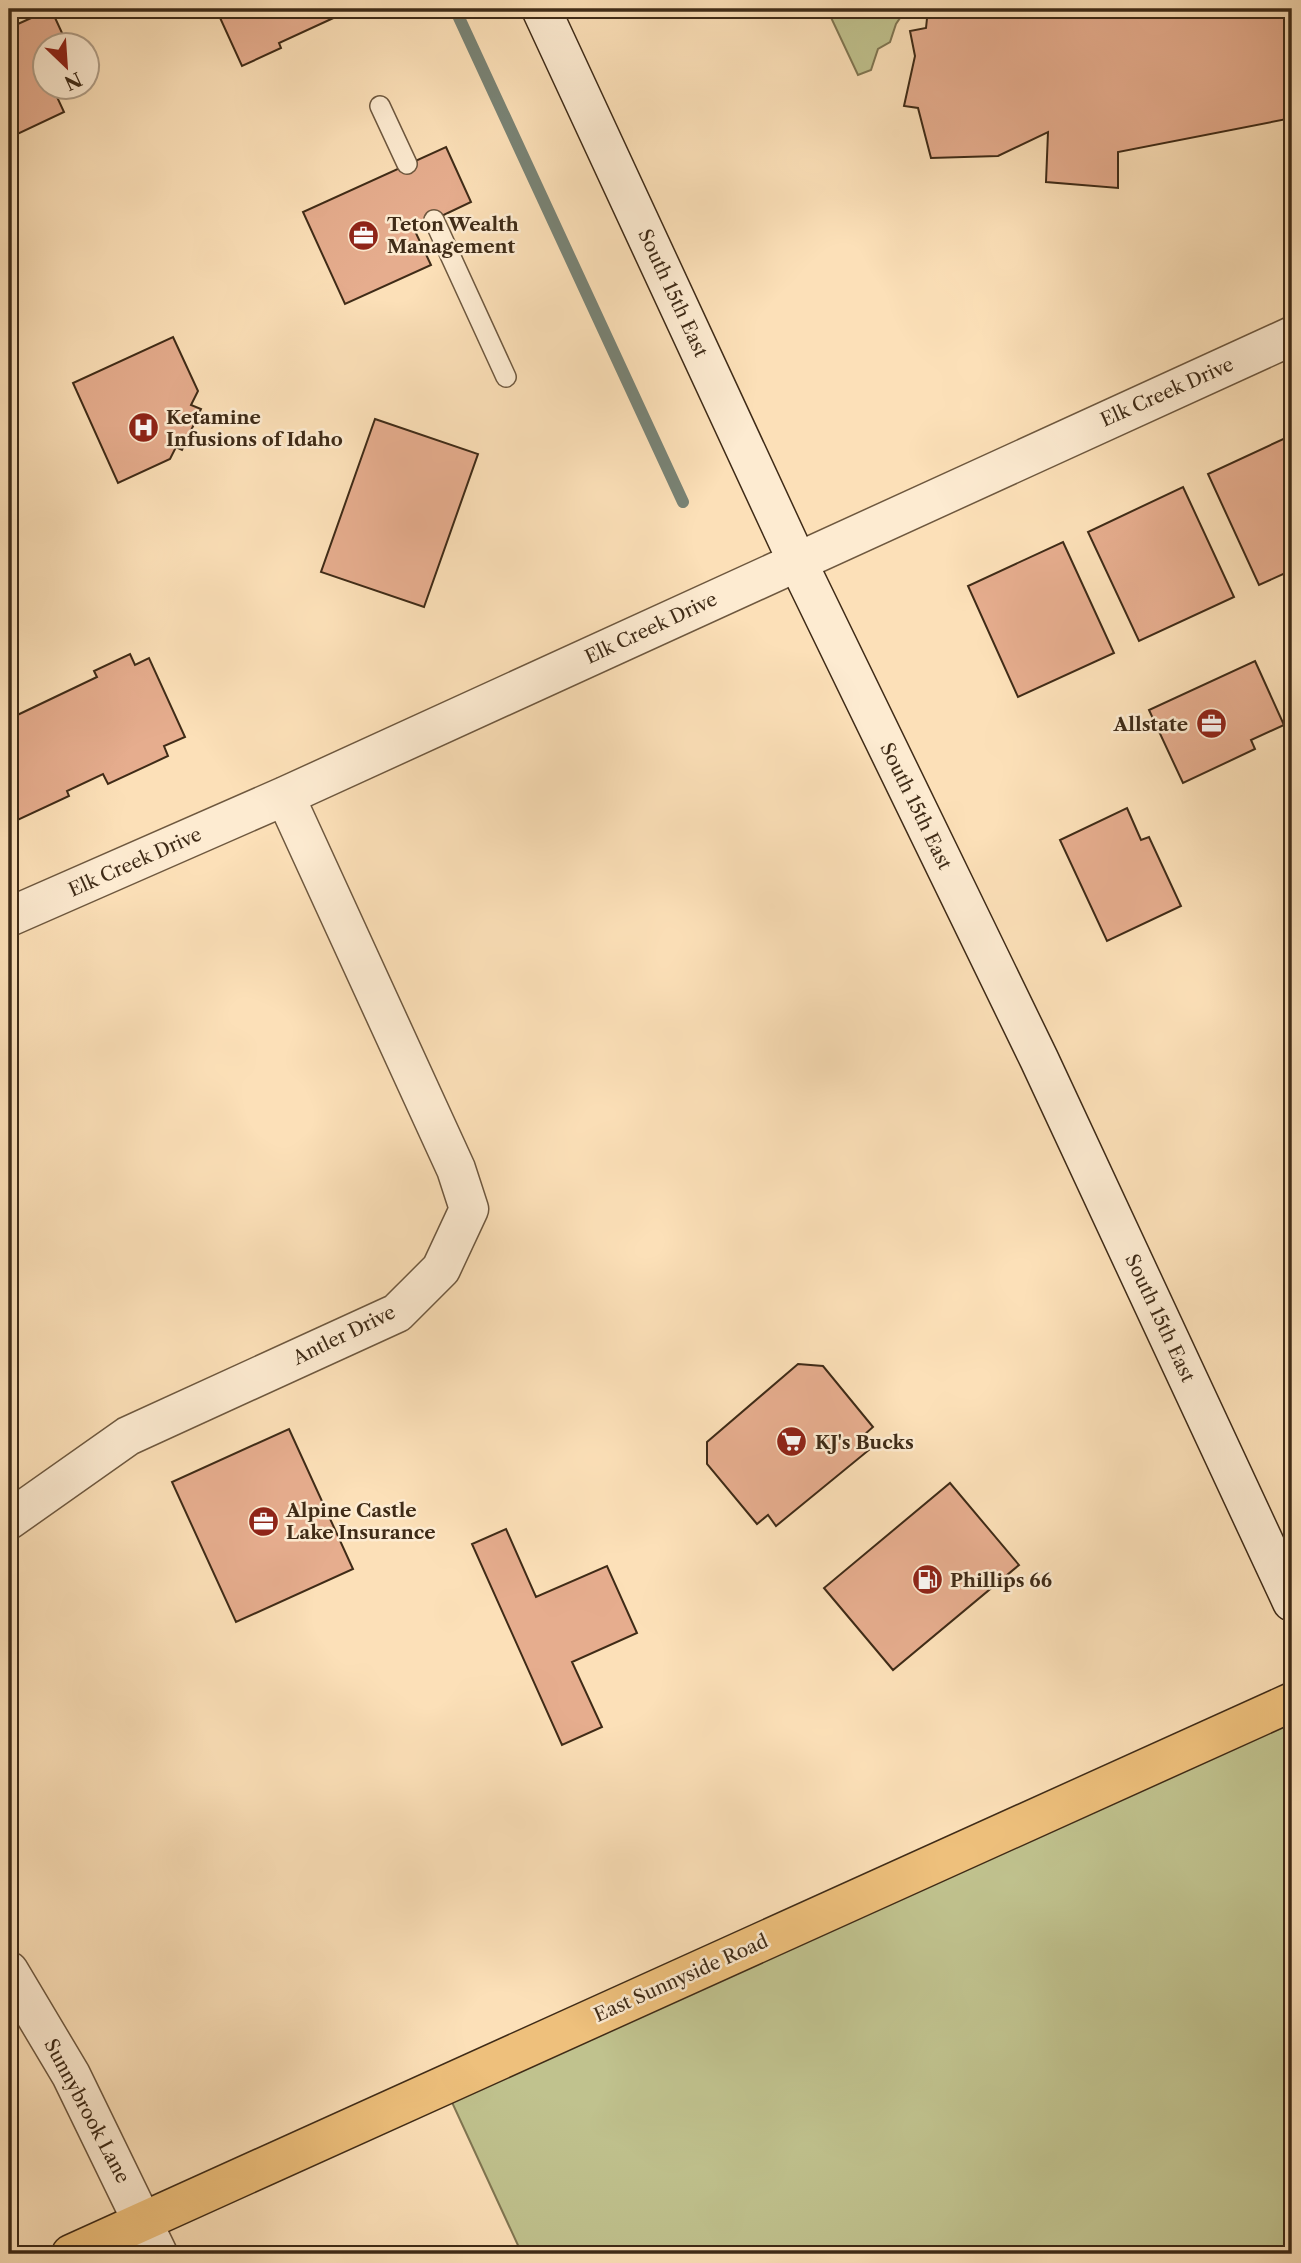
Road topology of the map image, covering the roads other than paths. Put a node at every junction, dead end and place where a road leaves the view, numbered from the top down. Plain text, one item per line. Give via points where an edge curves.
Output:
1 (541, 9) edge
2 (380, 106) dead end
3 (407, 164) dead end
4 (434, 220) dead end
5 (1292, 335) edge
6 (506, 377) dead end
7 (797, 561) junction
8 (285, 796) junction
9 (9, 917) edge
10 (9, 1520) edge
11 (1292, 1602) edge
12 (1292, 1702) edge
13 (9, 1970) edge
14 (151, 2238) edge
15 (71, 2254) edge

1 - 7 street, South 15th East
2 - 3 lane
4 - 6 lane
5 - 7 street, Elk Creek Drive
7 - 8 street, Elk Creek Drive
7 - 11 street, South 15th East via 1040,1059
8 - 9 street, Elk Creek Drive
8 - 10 street, Antler Drive via 456,1169 469,1209 441,1269 397,1313 128,1436
12 - 14 main road, East Sunnyside Road
13 - 14 street, Sunnybrook Lane via 72,2075
14 - 15 main road, East Sunnyside Road

